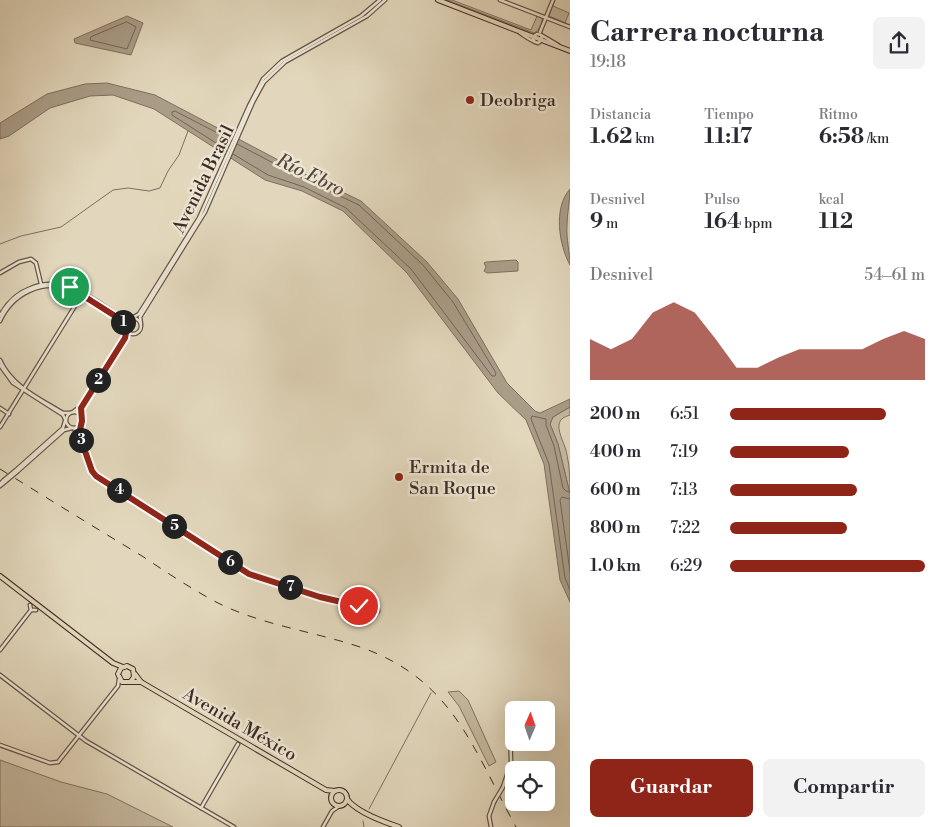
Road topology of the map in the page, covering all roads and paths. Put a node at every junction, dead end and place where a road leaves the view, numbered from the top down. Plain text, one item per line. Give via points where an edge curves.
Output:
1 (383, 0) edge
2 (438, 0) edge
3 (500, 0) edge
4 (553, 0) edge
5 (546, 18) junction
6 (570, 27) edge
7 (513, 29) junction
8 (537, 34) junction
9 (541, 39) junction
10 (536, 42) junction
11 (568, 50) edge
12 (0, 273) edge
13 (41, 284) junction
14 (83, 294) junction
15 (148, 302) junction
16 (0, 316) edge
17 (131, 318) junction
18 (0, 321) edge
19 (141, 324) junction
20 (124, 325) junction
21 (125, 330) junction
22 (132, 335) junction
23 (125, 338) junction
24 (0, 360) edge
25 (0, 365) edge
26 (23, 389) junction
27 (82, 405) junction
28 (0, 408) edge
29 (71, 412) junction
30 (9, 414) junction
31 (81, 416) junction
32 (66, 420) junction
33 (80, 426) junction
34 (0, 428) edge
35 (73, 428) junction
36 (17, 470) junction
37 (0, 485) edge
38 (0, 576) edge
39 (366, 603) junction
40 (30, 605) dead end
41 (31, 610) junction
42 (36, 610) dead end
43 (363, 614) junction
44 (0, 650) edge
45 (113, 663) junction
46 (123, 667) junction
47 (118, 672) junction
48 (134, 674) junction
49 (0, 675) edge
50 (119, 679) junction
51 (131, 681) junction
52 (141, 682) junction
53 (124, 683) junction
54 (118, 686) junction
55 (79, 736) junction
56 (238, 744) dead end
57 (0, 745) edge
58 (511, 751) edge
59 (326, 790) junction
60 (335, 791) junction
61 (331, 796) junction
62 (347, 798) junction
63 (333, 804) junction
64 (344, 805) junction
65 (352, 805) junction
66 (338, 807) junction
67 (201, 808) junction
68 (332, 811) junction
69 (234, 827) edge
70 (323, 827) edge
71 (399, 827) edge
72 (491, 827) edge

1 - 15 street, Avenida Brasil via 367,16 285,62 260,88 205,212
2 - 7 main road
3 - 5 street
4 - 5 street
5 - 6 street
5 - 8 street
7 - 8 main road
7 - 10 street
8 - 9 main road
8 - 9 street
8 - 10 street
9 - 10 street
9 - 11 main road
12 - 13 street via 32,259
13 - 14 street via 64,285
13 - 16 street via 14,297
14 - 17 street via 122,318
14 - 18 street via 56,286 35,288 14,300
14 - 20 street
14 - 26 street
15 - 17 street via 138,315
15 - 19 street via 140,317
17 - 19 street
17 - 20 street
19 - 22 street via 139,332
20 - 21 street
21 - 22 street
21 - 23 street
22 - 23 street
23 - 27 street
24 - 26 street
25 - 26 street via 9,379
26 - 29 street via 64,413
26 - 30 street
26 - 32 street
27 - 29 street
27 - 31 street
28 - 30 street
29 - 31 street
29 - 32 street
30 - 34 street
31 - 33 street
32 - 35 street
32 - 36 street via 63,428
33 - 35 street
33 - 39 street via 79,434 94,474 243,570 320,597 357,606
35 - 36 street via 65,429
35 - 43 street via 91,474 140,507 249,576 358,608
36 - 37 street, bridge
38 - 45 main road
39 - 43 street
39 - 43 street via 376,604 378,614 369,618
40 - 41 street
41 - 42 street
41 - 44 street
45 - 46 main road
45 - 47 main road
46 - 47 main road
46 - 48 main road via 130,667
47 - 50 main road
48 - 51 main road
48 - 52 main road, Avenida México
49 - 55 street
50 - 53 main road
50 - 54 street
51 - 52 main road, Avenida México
51 - 53 main road
52 - 59 main road, Avenida México
53 - 54 street
54 - 55 street
55 - 57 street via 54,763
55 - 67 street
56 - 67 street
58 - 72 street, bridge via 512,763 489,816
59 - 60 main road, Avenida México
59 - 61 main road, Avenida México
60 - 61 main road
60 - 62 main road via 343,791
61 - 63 main road
62 - 64 main road
62 - 65 main road
63 - 66 main road
63 - 68 street
64 - 65 main road
64 - 66 main road
65 - 71 main road
66 - 68 street
67 - 69 street
68 - 70 street

